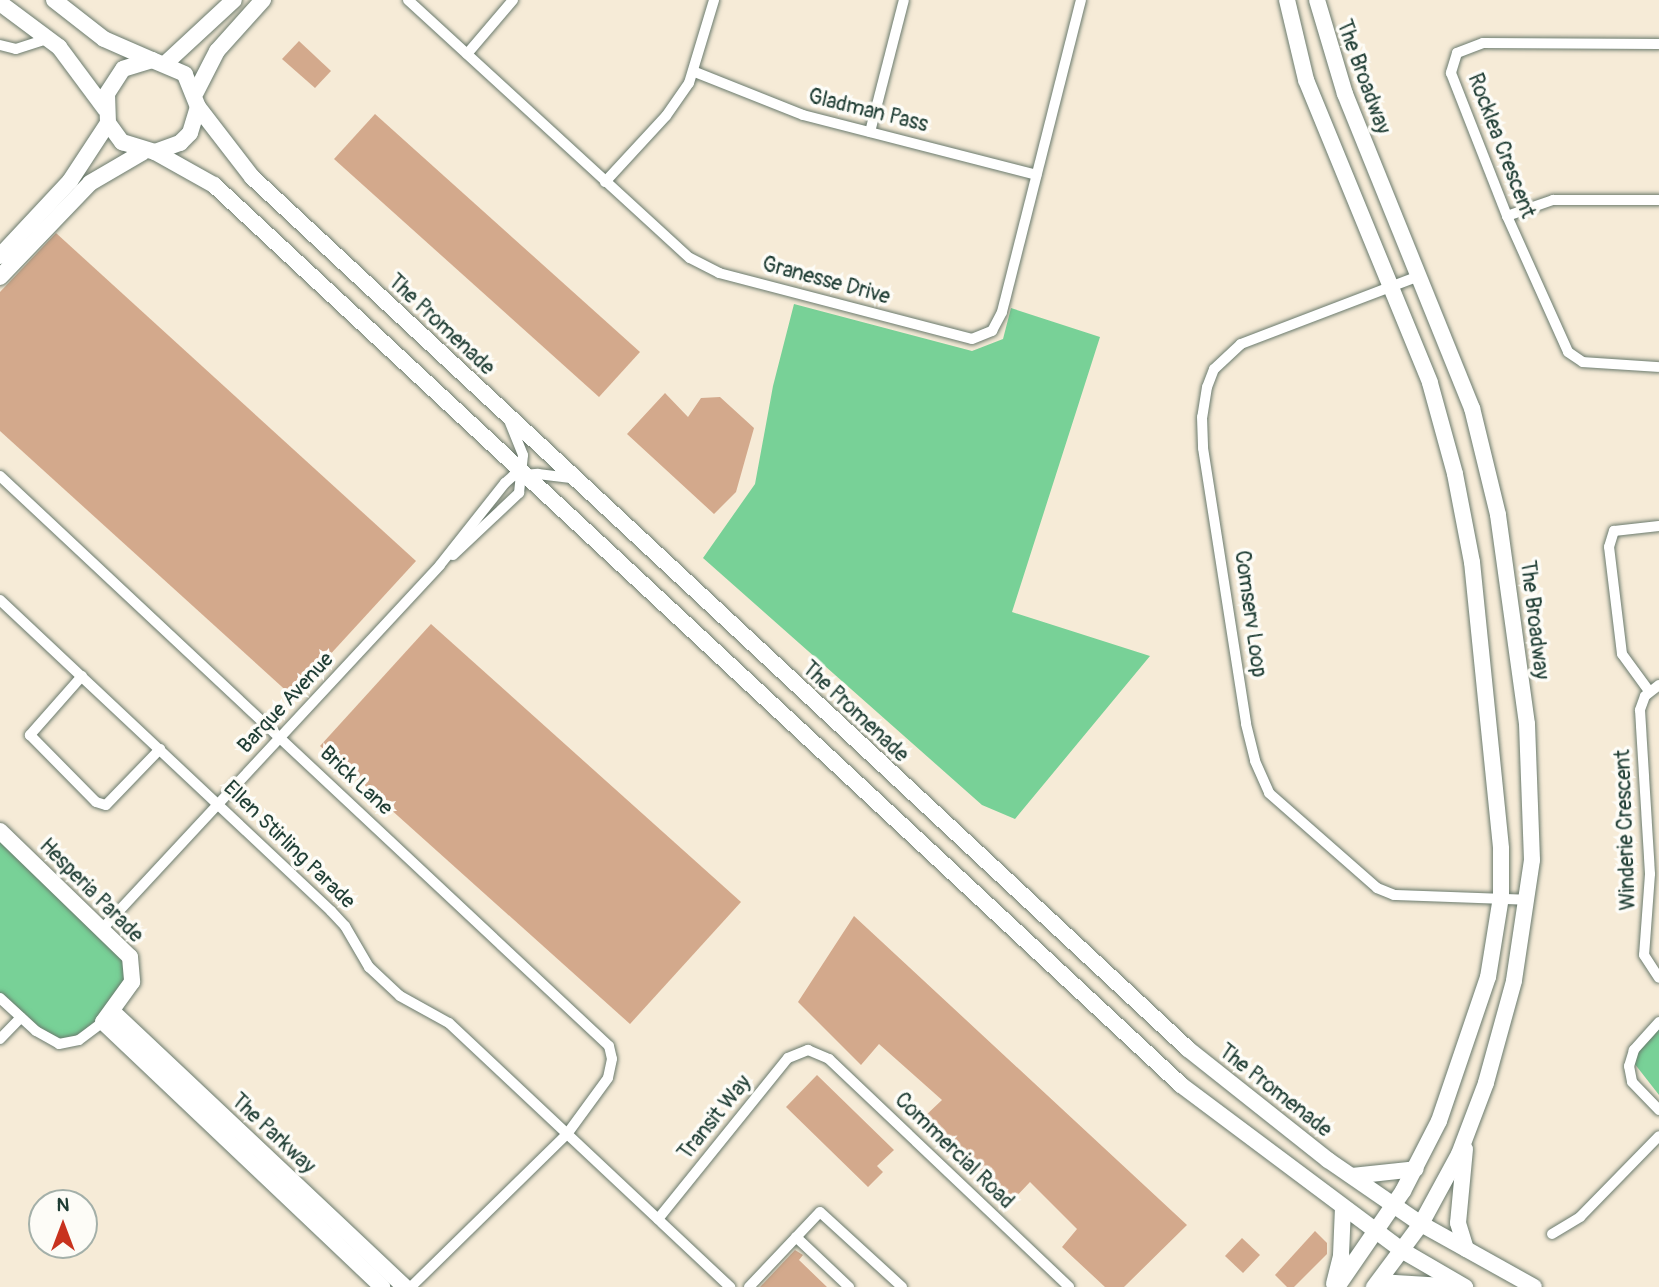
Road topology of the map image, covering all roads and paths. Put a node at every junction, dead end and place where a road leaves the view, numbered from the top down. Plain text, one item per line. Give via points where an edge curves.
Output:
1 (54, 0) edge
2 (234, 0) edge
3 (263, 0) edge
4 (408, 0) edge
5 (513, 0) edge
6 (713, 0) edge
7 (904, 0) edge
8 (1081, 0) edge
9 (1317, 0) edge
10 (0, 4) edge
11 (1288, 4) edge
12 (49, 38) junction
13 (1659, 44) edge
14 (0, 45) edge
15 (467, 54) junction
16 (159, 61) junction
17 (695, 72) junction
18 (197, 100) junction
19 (107, 116) junction
20 (870, 132) junction
21 (149, 152) junction
22 (1036, 175) junction
23 (605, 182) junction
24 (56, 196) junction
25 (1659, 200) edge
26 (1507, 216) junction
27 (55, 219) junction
28 (0, 256) edge
29 (1419, 276) junction
30 (0, 277) edge
31 (1388, 286) junction
32 (1659, 367) edge
33 (506, 414) junction
34 (523, 475) junction
35 (0, 476) edge
36 (573, 478) junction
37 (1659, 526) edge
38 (440, 565) junction
39 (0, 600) edge
40 (82, 676) junction
41 (1654, 688) edge
42 (281, 737) junction
43 (160, 749) junction
44 (219, 803) junction
45 (0, 831) edge
46 (1501, 897) junction
47 (1528, 900) junction
48 (103, 928) junction
49 (1659, 978) edge
50 (0, 998) edge
51 (21, 1017) junction
52 (107, 1017) junction
53 (1659, 1023) edge
54 (0, 1039) edge
55 (808, 1050) joint
56 (1616, 1070) dead end
57 (1629, 1071) junction
58 (1659, 1110) edge
59 (567, 1134) junction
60 (1466, 1136) junction
61 (1659, 1136) edge
62 (1416, 1168) junction
63 (1352, 1176) junction
64 (1394, 1205) junction
65 (1343, 1207) junction
66 (658, 1219) junction
67 (1421, 1224) junction
68 (1376, 1231) junction
69 (1552, 1234) dead end
70 (796, 1237) junction
71 (1466, 1249) junction
72 (1403, 1251) junction
73 (1056, 1283) edge
74 (1376, 1284) edge
75 (382, 1287) edge
76 (405, 1287) edge
77 (411, 1287) edge
78 (730, 1287) edge
79 (749, 1287) edge
80 (849, 1287) edge
81 (902, 1287) edge
82 (1069, 1287) edge
83 (1335, 1287) edge
84 (1464, 1287) edge
85 (1534, 1287) edge

1 - 16 main road via 104,39
2 - 16 main road
3 - 18 main road via 217,51
4 - 15 street, Granesse Drive
5 - 15 street
6 - 17 street
7 - 20 street
8 - 22 street, Granesse Drive
9 - 29 main road, The Broadway via 1345,94
10 - 12 main road
11 - 31 main road via 1306,80
12 - 14 street via 16,49
12 - 19 main road
13 - 26 street, Rocklea Crescent via 1483,43 1457,53 1452,65 1454,85
15 - 23 street, Granesse Drive
16 - 18 main road via 185,74
16 - 19 main road via 123,69 107,94
17 - 20 street, Gladman Pass via 785,110
17 - 23 street via 666,116
18 - 21 main road via 190,133 180,142
18 - 33 main road, The Promenade via 252,177
19 - 21 main road via 122,142
19 - 24 main road
20 - 22 street, Gladman Pass
21 - 27 main road via 90,183
21 - 34 main road via 214,185
22 - 23 street, Granesse Drive via 1002,312 992,331 972,339 703,267
24 - 27 main road
24 - 28 main road
25 - 26 street via 1553,200
26 - 32 street, Rocklea Crescent via 1573,358
27 - 30 main road
29 - 31 street, Comserv Loop
29 - 47 main road, The Broadway via 1472,408 1498,515 1527,724 1532,860
31 - 46 main road via 1430,383 1462,503 1489,718
31 - 46 street, Comserv Loop via 1241,344 1214,369 1207,387 1203,448 1246,724 1269,793 1377,888 1394,895
33 - 34 street via 523,455
33 - 36 main road, The Promenade
34 - 36 street
34 - 38 street, Barque Avenue via 498,490
34 - 38 street, Barque Avenue via 516,500
34 - 65 main road via 1181,1085
35 - 42 street, Brick Lane
36 - 63 main road, The Promenade via 1188,1049
37 - 41 street via 1614,531 1609,547 1622,654
38 - 42 street, Barque Avenue
39 - 40 street, Ellen Stirling Parade
40 - 43 street, Ellen Stirling Parade
40 - 43 street via 30,734 96,802 106,805
41 - 49 street, Winderie Crescent via 1640,710 1649,861 1644,947
42 - 44 street, Barque Avenue
42 - 59 street, Brick Lane via 609,1046 608,1078
43 - 44 street, Ellen Stirling Parade
44 - 48 street, Barque Avenue
44 - 59 street, Ellen Stirling Parade via 345,926 369,967 400,996 449,1023
45 - 48 main road, Hesperia Parade
46 - 47 street, Comserv Loop
46 - 62 main road via 1488,977 1439,1121
47 - 60 main road, The Broadway via 1514,981
48 - 52 main road, Hesperia Parade via 130,957 133,969 132,982
50 - 51 street, Hesperia Parade
51 - 52 street, Hesperia Parade via 59,1044 79,1040
51 - 54 street
52 - 75 main road, The Parkway
52 - 76 main road, The Parkway
53 - 57 street via 1634,1050
55 - 66 street, Transit Way via 788,1058
55 - 73 street, Commercial Road via 829,1059
56 - 57 street
57 - 58 street via 1635,1086
59 - 66 street, Ellen Stirling Parade
59 - 77 street, Brick Lane
60 - 67 main road, The Broadway
60 - 71 main road via 1458,1223
61 - 69 street via 1580,1217
62 - 63 main road
62 - 64 main road
63 - 64 main road, The Promenade
64 - 67 main road, The Promenade
64 - 68 main road
65 - 68 main road
65 - 83 main road
66 - 78 street, Ellen Stirling Parade
67 - 71 main road, The Promenade
67 - 72 main road, The Broadway
68 - 72 main road
68 - 83 main road
70 - 79 street
70 - 80 street
70 - 81 street via 820,1212
71 - 85 main road, The Promenade
72 - 74 main road, The Broadway
72 - 84 main road
73 - 82 street, Commercial Road
74 - 84 main road

